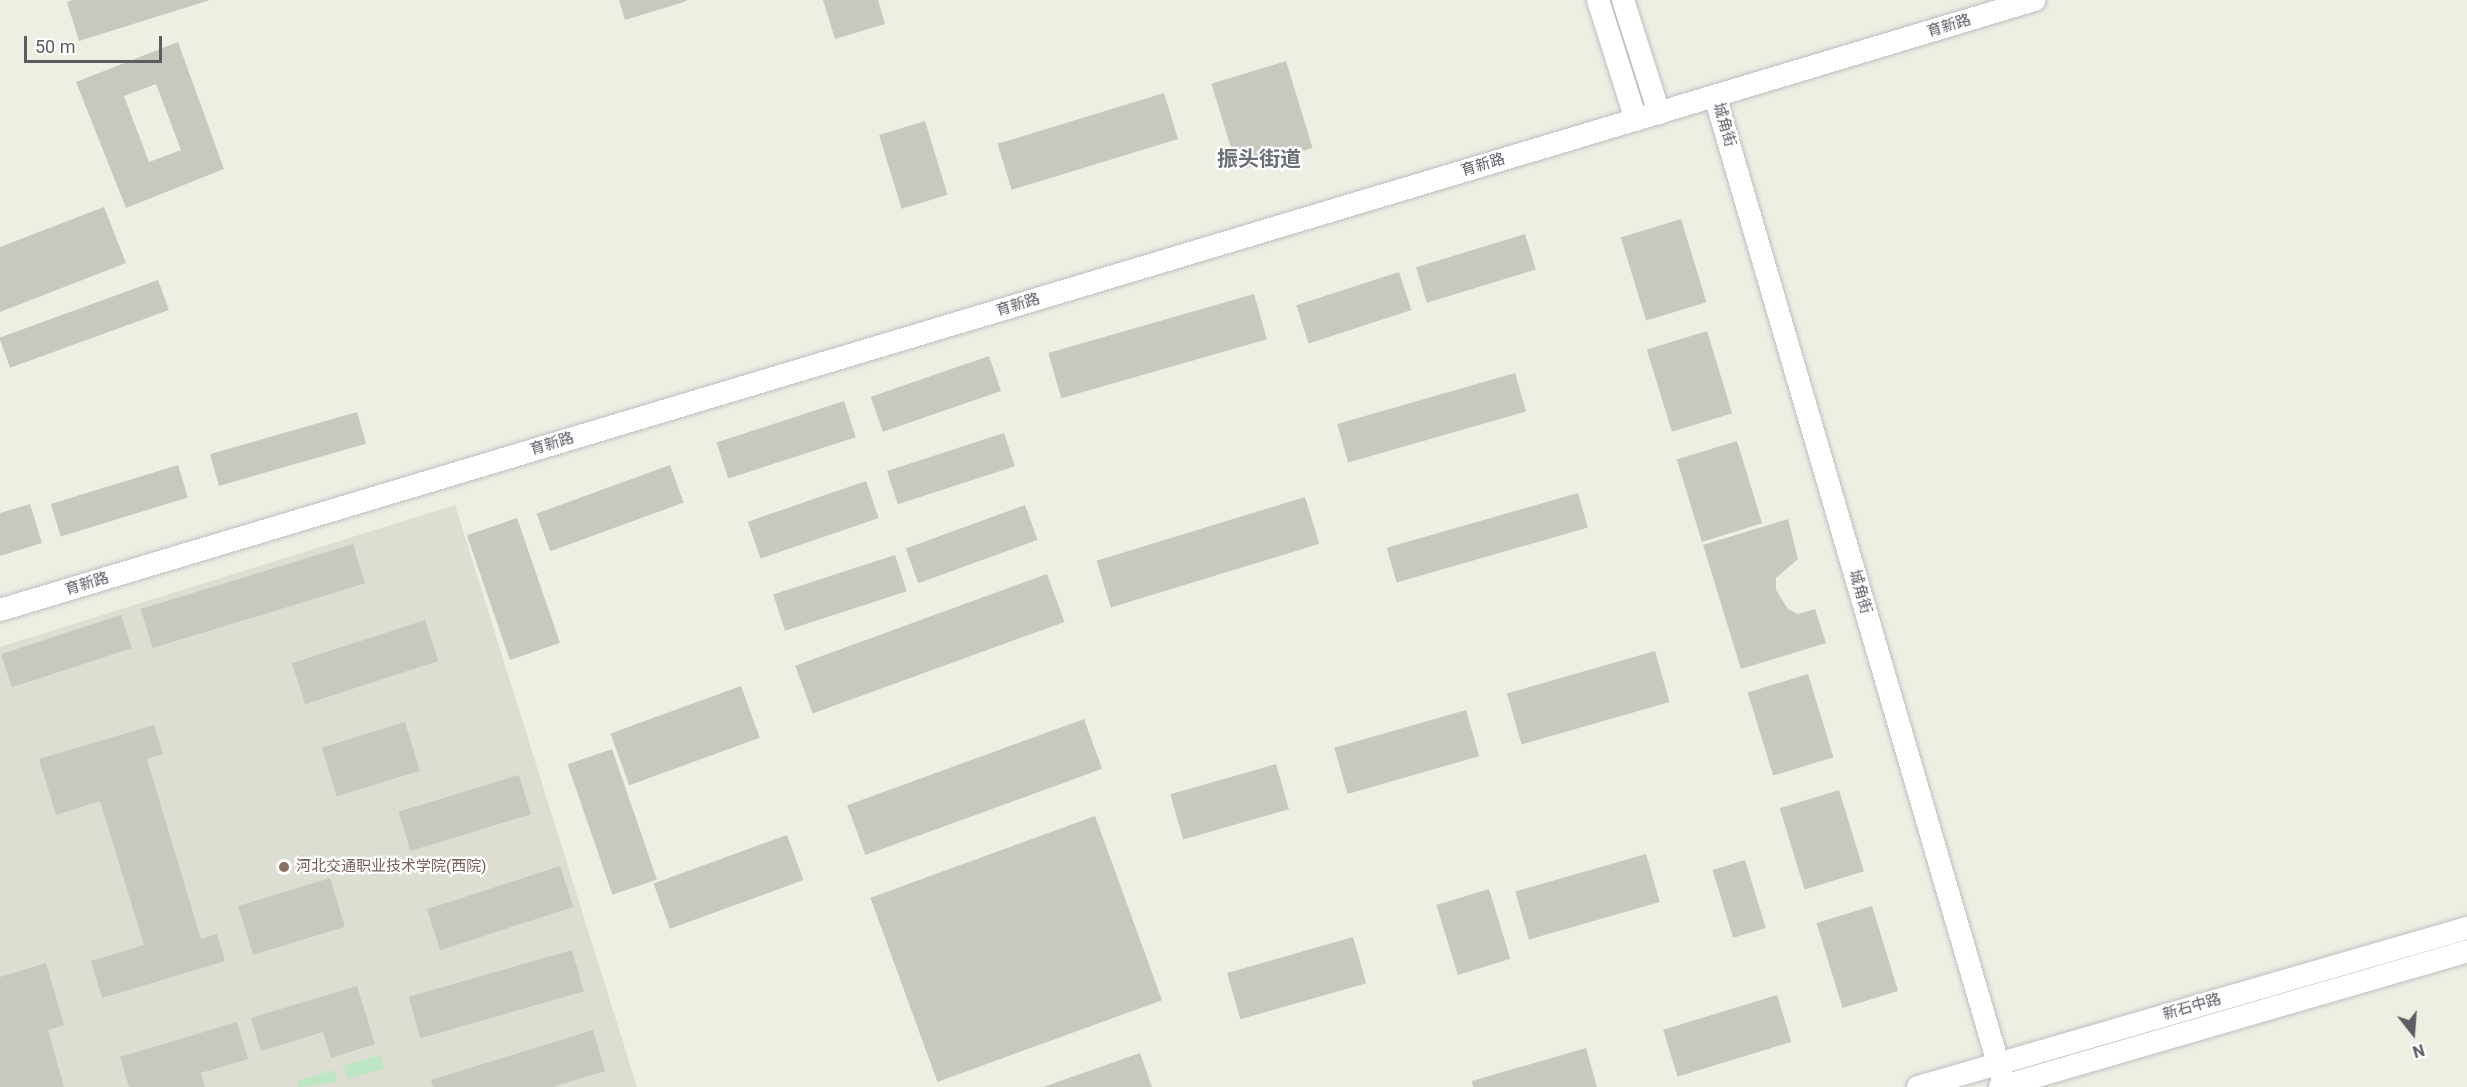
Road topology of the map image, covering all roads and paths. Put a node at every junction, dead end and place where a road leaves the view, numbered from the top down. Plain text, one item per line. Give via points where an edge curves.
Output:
1 (1598, 0) edge
2 (1623, 0) edge
3 (2035, 0) edge
4 (1715, 96) junction
5 (1659, 113) junction
6 (1636, 120) junction
7 (0, 610) edge
8 (2467, 928) edge
9 (2467, 951) edge
10 (1997, 1063) junction
11 (1918, 1087) edge
12 (2003, 1087) edge

1 - 6 street
2 - 5 street
3 - 4 street, 育新路
4 - 5 street, 育新路
4 - 10 street, 城角街
5 - 6 street, 育新路
6 - 7 street, 育新路
8 - 10 street, 新石中路
9 - 12 street, 新石中路
10 - 11 street, 新石中路
10 - 12 street, 城角街

